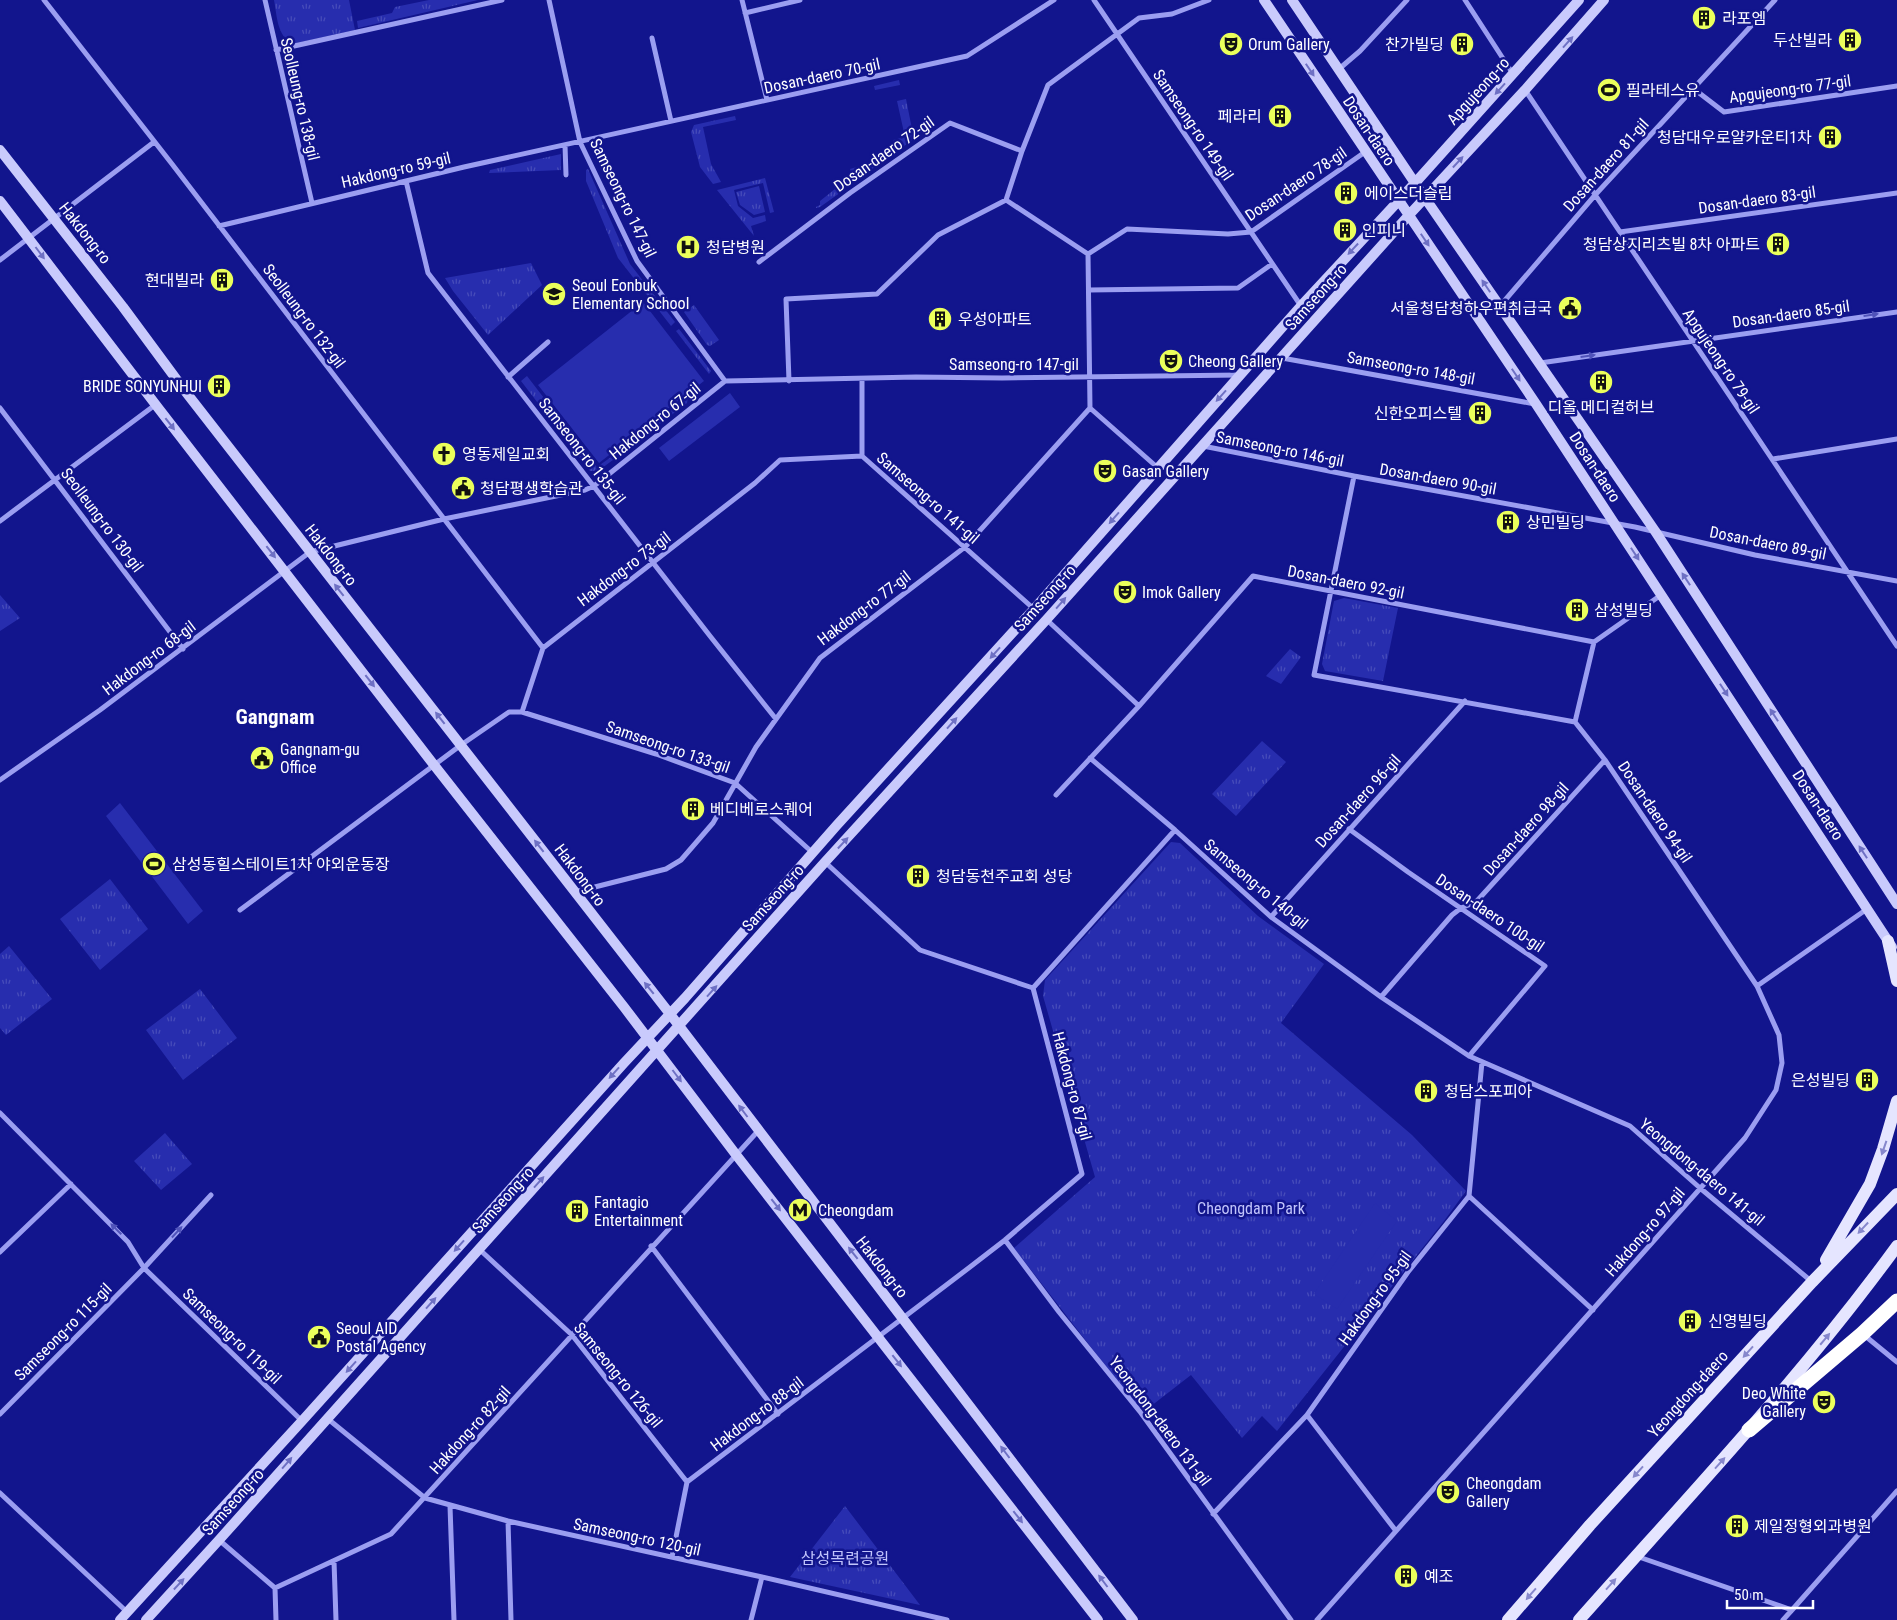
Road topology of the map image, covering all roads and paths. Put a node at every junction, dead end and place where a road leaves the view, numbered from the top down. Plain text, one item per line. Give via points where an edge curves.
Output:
1 (44, 0) edge
2 (264, 0) edge
3 (502, 0) edge
4 (549, 0) edge
5 (742, 0) edge
6 (800, 0) edge
7 (1054, 0) edge
8 (1094, 0) edge
9 (1209, 0) edge
10 (1264, 0) edge
11 (1292, 0) edge
12 (1407, 0) edge
13 (1465, 0) edge
14 (1579, 0) edge
15 (1604, 0) edge
16 (1775, 0) edge
17 (745, 13) junction
18 (1117, 35) junction
19 (652, 38) dead end
20 (276, 50) junction
21 (1339, 69) junction
22 (1513, 74) junction
23 (1897, 86) edge
24 (1694, 89) junction
25 (1525, 90) junction
26 (767, 100) junction
27 (671, 122) junction
28 (154, 142) junction
29 (580, 142) junction
30 (565, 145) junction
31 (0, 150) edge
32 (1022, 151) junction
33 (1365, 152) junction
34 (566, 175) dead end
35 (406, 181) junction
36 (1415, 183) junction
37 (1897, 193) edge
38 (1596, 194) junction
39 (1425, 198) junction
40 (1006, 200) junction
41 (1398, 200) junction
42 (0, 201) edge
43 (312, 203) junction
44 (1409, 215) junction
45 (55, 220) junction
46 (219, 226) junction
47 (1251, 232) junction
48 (1620, 232) junction
49 (29, 239) junction
50 (1088, 254) junction
51 (0, 260) edge
52 (759, 262) dead end
53 (1272, 264) junction
54 (1089, 290) junction
55 (1301, 306) junction
56 (1500, 306) junction
57 (1897, 312) edge
58 (1693, 341) junction
59 (548, 342) dead end
60 (1282, 358) junction
61 (1540, 363) junction
62 (1240, 375) junction
63 (1089, 376) junction
64 (508, 377) junction
65 (862, 379) junction
66 (725, 381) junction
67 (789, 381) junction
68 (1536, 404) junction
69 (155, 405) junction
70 (0, 408) edge
71 (1090, 408) junction
72 (1897, 439) edge
73 (1202, 446) junction
74 (862, 456) junction
75 (1773, 459) junction
76 (1158, 468) junction
77 (1354, 476) junction
78 (56, 480) junction
79 (594, 486) junction
80 (444, 520) junction
81 (0, 521) edge
82 (1615, 524) junction
83 (1635, 527) joint
84 (1655, 531) junction
85 (965, 547) junction
86 (310, 552) junction
87 (654, 563) junction
88 (285, 570) junction
89 (1848, 571) junction
90 (1897, 580) edge
91 (1331, 592) junction
92 (1661, 595) junction
93 (1034, 609) junction
94 (1047, 619) junction
95 (1594, 642) junction
96 (1897, 646) edge
97 (543, 648) junction
98 (183, 649) junction
99 (1465, 701) junction
100 (1139, 706) junction
101 (522, 712) junction
102 (776, 719) junction
103 (1575, 722) junction
104 (461, 745) junction
105 (1090, 758) junction
106 (1605, 760) junction
107 (434, 765) junction
108 (0, 780) edge
109 (735, 783) junction
110 (1056, 795) dead end
111 (1349, 829) junction
112 (1175, 830) junction
113 (813, 853) junction
114 (825, 862) junction
115 (1893, 890) edge
116 (574, 892) junction
117 (1897, 904) edge
118 (1461, 908) junction
119 (1868, 908) junction
120 (240, 910) dead end
121 (1271, 917) junction
122 (1888, 941) junction
123 (1897, 954) edge
124 (1897, 981) edge
125 (1757, 986) junction
126 (1033, 988) junction
127 (1381, 997) junction
128 (670, 1014) junction
129 (679, 1027) junction
130 (647, 1038) junction
131 (657, 1051) junction
132 (1469, 1056) junction
133 (1482, 1062) junction
134 (1897, 1101) edge
135 (0, 1112) edge
136 (758, 1131) junction
137 (737, 1156) junction
138 (71, 1184) junction
139 (1700, 1188) junction
140 (1897, 1194) edge
141 (211, 1195) dead end
142 (1469, 1196) junction
143 (1005, 1240) junction
144 (651, 1246) junction
145 (1897, 1246) edge
146 (479, 1250) junction
147 (0, 1252) edge
148 (144, 1268) junction
149 (1814, 1280) junction
150 (1897, 1301) edge
151 (1593, 1310) junction
152 (903, 1319) junction
153 (1862, 1334) junction
154 (572, 1336) junction
155 (879, 1337) junction
156 (1897, 1362) edge
157 (0, 1414) edge
158 (778, 1414) junction
159 (1307, 1415) junction
160 (328, 1419) junction
161 (302, 1422) junction
162 (1749, 1430) junction
163 (687, 1482) junction
164 (1897, 1491) edge
165 (0, 1493) edge
166 (425, 1498) junction
167 (450, 1506) junction
168 (1214, 1514) junction
169 (508, 1521) junction
170 (1396, 1531) junction
171 (219, 1540) junction
172 (1636, 1556) junction
173 (672, 1558) junction
174 (334, 1561) junction
175 (762, 1577) junction
176 (275, 1588) junction
177 (1792, 1610) junction
178 (124, 1616) edge
179 (939, 1619) edge
180 (146, 1620) edge
181 (276, 1620) edge
182 (336, 1620) edge
183 (454, 1620) edge
184 (511, 1620) edge
185 (752, 1620) edge
186 (947, 1620) edge
187 (1098, 1620) edge
188 (1133, 1620) edge
189 (1291, 1620) edge
190 (1317, 1620) edge
191 (1508, 1620) edge
192 (1579, 1620) edge
193 (1783, 1620) edge

1 - 28 street, Seolleung-ro 132-gil
2 - 20 street, Seolleung-ro 138-gil
3 - 20 street
4 - 29 street, Samseong-ro 147-gil
5 - 17 street
6 - 17 street
7 - 26 street, Dosan-daero 70-gil via 967,56
8 - 18 street, Samseong-ro 149-gil
9 - 18 street via 1172,14 1139,18
10 -> 33 main road, Dosan-daero
11 - 21 main road, Dosan-daero
12 - 21 street via 1360,52
13 - 22 street
14 - 22 main road, Apgujeong-ro
25 -> 15 main road, Apgujeong-ro
16 - 24 street, Dosan-daero 81-gil
17 - 26 street
18 - 32 street via 1048,85
18 - 47 street, Samseong-ro 149-gil
19 - 27 street
20 - 43 street, Seolleung-ro 138-gil
21 - 36 main road, Dosan-daero
22 -> 36 main road, Apgujeong-ro
23 - 24 street, Apgujeong-ro 77-gil via 1724,112
24 - 38 street, Dosan-daero 81-gil
25 - 38 street, Apgujeong-ro 79-gil
39 -> 25 main road, Apgujeong-ro
26 - 27 street, Dosan-daero 70-gil
27 - 29 street, Dosan-daero 70-gil
28 - 45 street
28 - 46 street, Seolleung-ro 132-gil
29 - 30 street, Hakdong-ro 59-gil
29 - 66 street, Samseong-ro 147-gil via 637,261
30 - 34 street
30 - 35 street, Hakdong-ro 59-gil
31 - 45 main road, Hakdong-ro
32 - 40 street
32 - 52 street, Dosan-daero 72-gil via 950,123
33 - 41 main road, Dosan-daero
33 - 47 street, Dosan-daero 78-gil
35 - 43 street, Hakdong-ro 59-gil
35 - 64 street, Samseong-ro 135-gil via 428,273
36 - 39 main road, Dosan-daero
36 - 41 main road, Apgujeong-ro
37 - 48 street, Dosan-daero 83-gil
38 - 48 street, Apgujeong-ro 79-gil
38 - 56 street, Dosan-daero 81-gil
39 - 44 main road, Samseong-ro
56 -> 39 main road, Dosan-daero
40 - 50 street
40 - 67 street via 938,235 877,294 786,299
41 - 44 main road, Dosan-daero
41 -> 55 main road, Samseong-ro
42 - 49 main road
43 - 46 street, Hakdong-ro 59-gil
44 - 60 main road, Samseong-ro
44 -> 68 main road, Dosan-daero
45 - 49 street
45 - 86 main road, Hakdong-ro
46 - 80 street, Seolleung-ro 132-gil
47 - 50 street, Dosan-daero 78-gil via 1228,234 1127,229
47 - 53 street, Samseong-ro 149-gil
48 - 58 street, Apgujeong-ro 79-gil
49 - 51 street
49 -> 69 main road
50 - 54 street
53 - 54 street via 1238,288
53 - 55 street, Samseong-ro 149-gil
54 - 63 street
55 - 62 main road, Samseong-ro
56 - 61 main road, Dosan-daero
58 -> 57 street, Dosan-daero 85-gil
61 -> 58 street, Dosan-daero 85-gil
58 - 75 street, Apgujeong-ro 79-gil
59 - 64 street
60 - 68 street, Samseong-ro 148-gil
60 - 73 main road, Samseong-ro
61 - 84 main road, Dosan-daero
62 - 63 street, Samseong-ro 147-gil
62 -> 76 main road, Samseong-ro
63 - 65 street, Samseong-ro 147-gil
63 - 71 street
64 - 79 street, Samseong-ro 135-gil
65 - 67 street, Samseong-ro 147-gil
65 - 74 street, Samseong-ro 141-gil
66 - 67 street, Samseong-ro 147-gil
66 - 79 street, Hakdong-ro 67-gil
68 - 82 main road, Dosan-daero
69 - 78 street
69 -> 88 main road
70 - 78 street, Seolleung-ro 130-gil
71 - 76 street
71 - 85 street, Hakdong-ro 77-gil
72 - 75 street
73 - 77 street, Samseong-ro 146-gil
94 -> 73 main road, Samseong-ro
74 - 85 street, Samseong-ro 141-gil
74 - 87 street, Hakdong-ro 73-gil via 780,460
75 - 89 street, Apgujeong-ro 79-gil
76 -> 93 main road, Samseong-ro
77 - 82 street, Dosan-daero 90-gil
77 - 91 street
78 - 81 street
78 - 98 street, Seolleung-ro 130-gil
79 - 80 street, Hakdong-ro 67-gil
79 - 87 street, Samseong-ro 135-gil
80 - 86 street, Hakdong-ro 67-gil
80 - 97 street, Seolleung-ro 132-gil
82 - 83 street, Dosan-daero 90-gil
82 -> 92 main road, Dosan-daero
83 - 84 street, Dosan-daero 89-gil
84 - 89 street, Dosan-daero 89-gil via 1755,555
115 -> 84 main road, Dosan-daero
85 - 93 street, Samseong-ro 141-gil
85 - 102 street, Hakdong-ro 77-gil via 820,658
86 - 88 street, Hakdong-ro 68-gil
104 -> 86 main road, Hakdong-ro
87 - 97 street, Hakdong-ro 73-gil
87 - 102 street, Samseong-ro 135-gil
88 - 98 street, Hakdong-ro 68-gil
88 -> 107 main road
89 - 90 street, Dosan-daero 89-gil
89 - 96 street, Apgujeong-ro 79-gil
91 - 95 street, Dosan-daero 92-gil
91 - 99 street via 1314,675
91 - 100 street, Dosan-daero 92-gil via 1253,576
92 - 95 street
92 -> 119 main road, Dosan-daero
93 -> 113 main road, Samseong-ro
94 - 100 street
114 -> 94 main road, Samseong-ro
95 - 103 street
97 - 101 street
98 - 108 street, Hakdong-ro 68-gil
99 - 103 street
99 - 111 street, Dosan-daero 96-gil
100 - 105 street, Dosan-daero 92-gil
101 - 104 street via 509,712
101 - 109 street, Samseong-ro 133-gil via 656,754
102 - 109 street, Hakdong-ro 77-gil
103 - 106 street, Dosan-daero 94-gil
104 - 107 street
116 -> 104 main road, Hakdong-ro
105 - 110 street
105 - 112 street, Samseong-ro 140-gil
106 - 118 street, Dosan-daero 98-gil via 1476,902
106 - 125 street, Dosan-daero 94-gil
107 - 120 street
107 - 130 main road
109 - 113 street, Samseong-ro 133-gil
109 - 116 street, Hakdong-ro 77-gil via 713,823 681,860 666,869
111 - 118 street, Dosan-daero 100-gil
111 - 121 street, Dosan-daero 96-gil
112 - 121 street, Samseong-ro 140-gil
112 - 126 street
113 - 128 main road, Samseong-ro
114 - 126 street via 920,950
129 -> 114 main road, Samseong-ro
115 - 117 main road, Dosan-daero
128 -> 116 main road, Hakdong-ro
118 - 127 street, Dosan-daero 98-gil
118 - 132 street, Dosan-daero 100-gil via 1546,966
119 - 122 main road, Dosan-daero
119 - 125 street
121 - 127 street, Samseong-ro 140-gil
122 - 123 main road, Dosan-daero
122 - 124 main road
125 - 139 street, Hakdong-ro 97-gil via 1779,1036 1782,1063 1776,1090 1745,1138
126 - 143 street, Hakdong-ro 87-gil via 1082,1174
127 - 132 street, Samseong-ro 140-gil
128 - 129 main road, Hakdong-ro
128 - 130 main road, Samseong-ro
129 - 131 main road, Samseong-ro
136 -> 129 main road, Hakdong-ro
130 - 131 main road
130 -> 161 main road, Samseong-ro
131 -> 137 main road
146 -> 131 main road, Samseong-ro
132 - 133 street, Samseong-ro 140-gil
133 - 139 street, Yeongdong-daero 141-gil via 1630,1126
133 - 142 street
134 -> 149 main road via 1870,1184
135 - 138 street, Samseong-ro 119-gil
136 - 137 street, Hakdong-ro 82-gil
152 -> 136 main road, Hakdong-ro
137 - 144 street, Hakdong-ro 82-gil
137 -> 155 main road
138 - 147 street
148 -> 138 street, Samseong-ro 119-gil via 128,1242
139 - 149 street, Yeongdong-daero 141-gil
139 - 151 street, Hakdong-ro 97-gil
140 -> 149 main road, Yeongdong-daero
148 -> 141 street
142 - 151 street
142 - 159 street, Hakdong-ro 95-gil via 1408,1272
143 - 152 street, Hakdong-ro 87-gil
143 - 168 street, Yeongdong-daero 131-gil
144 - 154 street, Hakdong-ro 82-gil
144 - 158 street
162 -> 145 main road via 1862,1294
146 - 154 street, Samseong-ro 126-gil
160 -> 146 main road, Samseong-ro
148 - 157 street, Samseong-ro 115-gil
148 - 161 street, Samseong-ro 119-gil
149 -> 191 main road, Yeongdong-daero
150 - 153 highway
151 - 170 street, Hakdong-ro 97-gil
152 - 155 street, Hakdong-ro 88-gil
188 -> 152 main road, Hakdong-ro
153 - 156 street
153 - 162 highway
154 - 163 street, Samseong-ro 126-gil
154 - 166 street, Hakdong-ro 82-gil
155 - 158 street, Hakdong-ro 88-gil
155 -> 187 main road
158 - 163 street, Hakdong-ro 88-gil
159 - 168 street, Hakdong-ro 95-gil
159 - 170 street
160 - 166 street, Samseong-ro 120-gil
171 -> 160 main road, Samseong-ro
161 - 178 main road, Samseong-ro
172 -> 162 main road
163 - 173 street
164 - 177 street
165 - 178 street
166 - 167 street, Samseong-ro 120-gil
166 - 174 street, Hakdong-ro 82-gil via 391,1534
167 - 169 street, Samseong-ro 120-gil
167 - 183 street
168 - 189 street, Yeongdong-daero 131-gil
169 - 173 street, Samseong-ro 120-gil
169 - 184 street
170 - 190 street, Hakdong-ro 97-gil
171 - 176 street
180 -> 171 main road, Samseong-ro
172 - 177 street
192 -> 172 main road
173 - 175 street, Samseong-ro 120-gil
174 - 176 street, Hakdong-ro 82-gil
174 - 182 street
175 - 179 street, Samseong-ro 120-gil
175 - 185 street
176 - 181 street
177 - 193 street
179 - 186 street, Samseong-ro 120-gil

